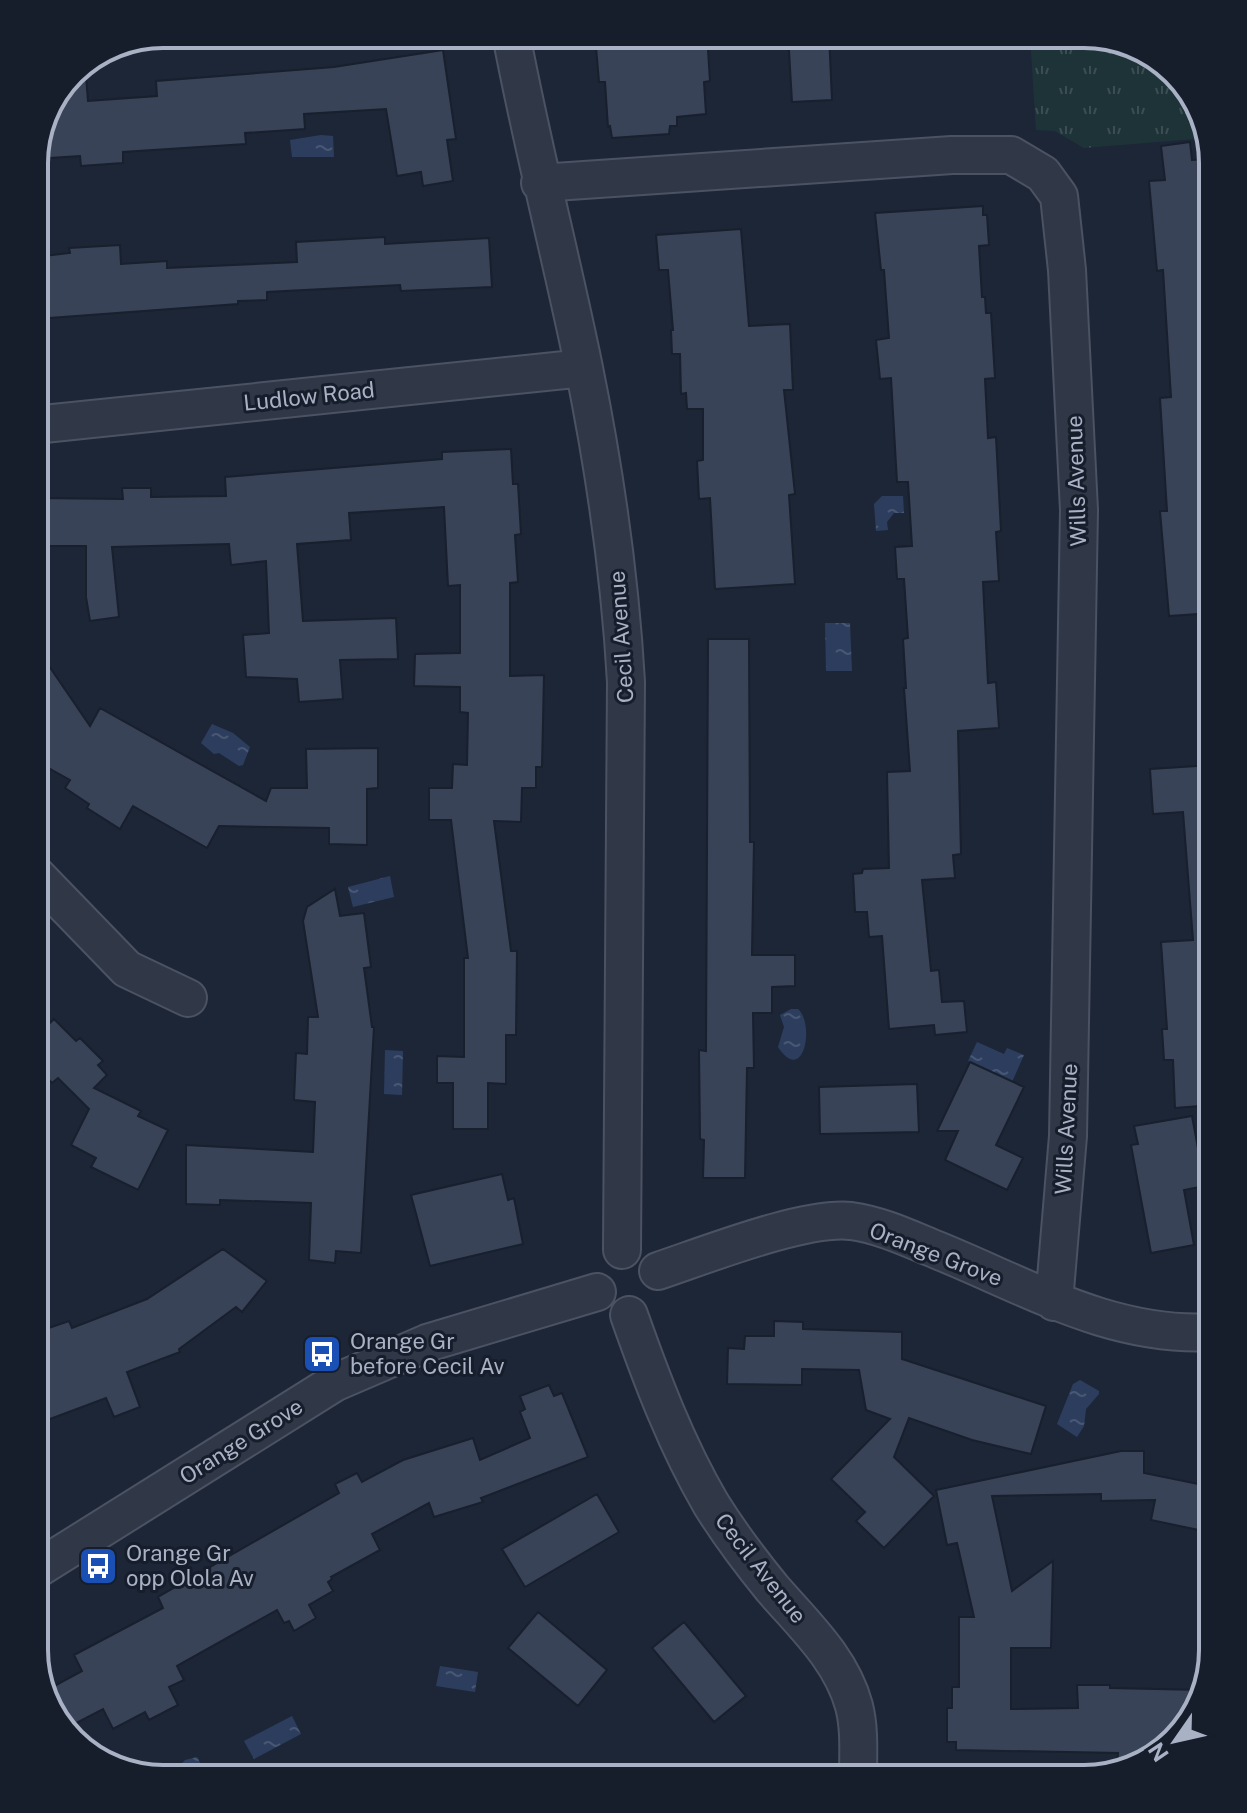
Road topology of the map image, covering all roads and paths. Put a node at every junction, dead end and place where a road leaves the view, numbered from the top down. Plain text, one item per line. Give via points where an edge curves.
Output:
1 (514, 48) edge
2 (540, 183) junction
3 (584, 368) junction
4 (48, 424) edge
5 (48, 887) edge
6 (188, 998) dead end
7 (622, 1250) junction
8 (658, 1271) junction
9 (597, 1292) junction
10 (1054, 1302) junction
11 (629, 1315) junction
12 (1199, 1332) edge
13 (48, 1562) edge
14 (858, 1765) edge

1 - 2 street, Cecil Avenue
2 - 3 street, Cecil Avenue
2 - 10 street, Wills Avenue via 1011,155 1043,174 1059,196 1079,510 1068,1136
3 - 4 street, Ludlow Road
3 - 7 street, Cecil Avenue via 614,543 626,682
5 - 6 street via 127,969
7 - 8 street via 644,1254
7 - 9 street via 603,1260 597,1270
8 - 10 street, Orange Grove via 804,1225 850,1221 895,1233
8 - 11 street via 655,1301
9 - 11 street via 609,1309
9 - 13 street, Orange Grove via 427,1343 334,1383
10 - 12 street, Orange Grove via 1136,1328
11 - 14 street, Cecil Avenue via 668,1418 711,1503 748,1558 840,1671 854,1707

